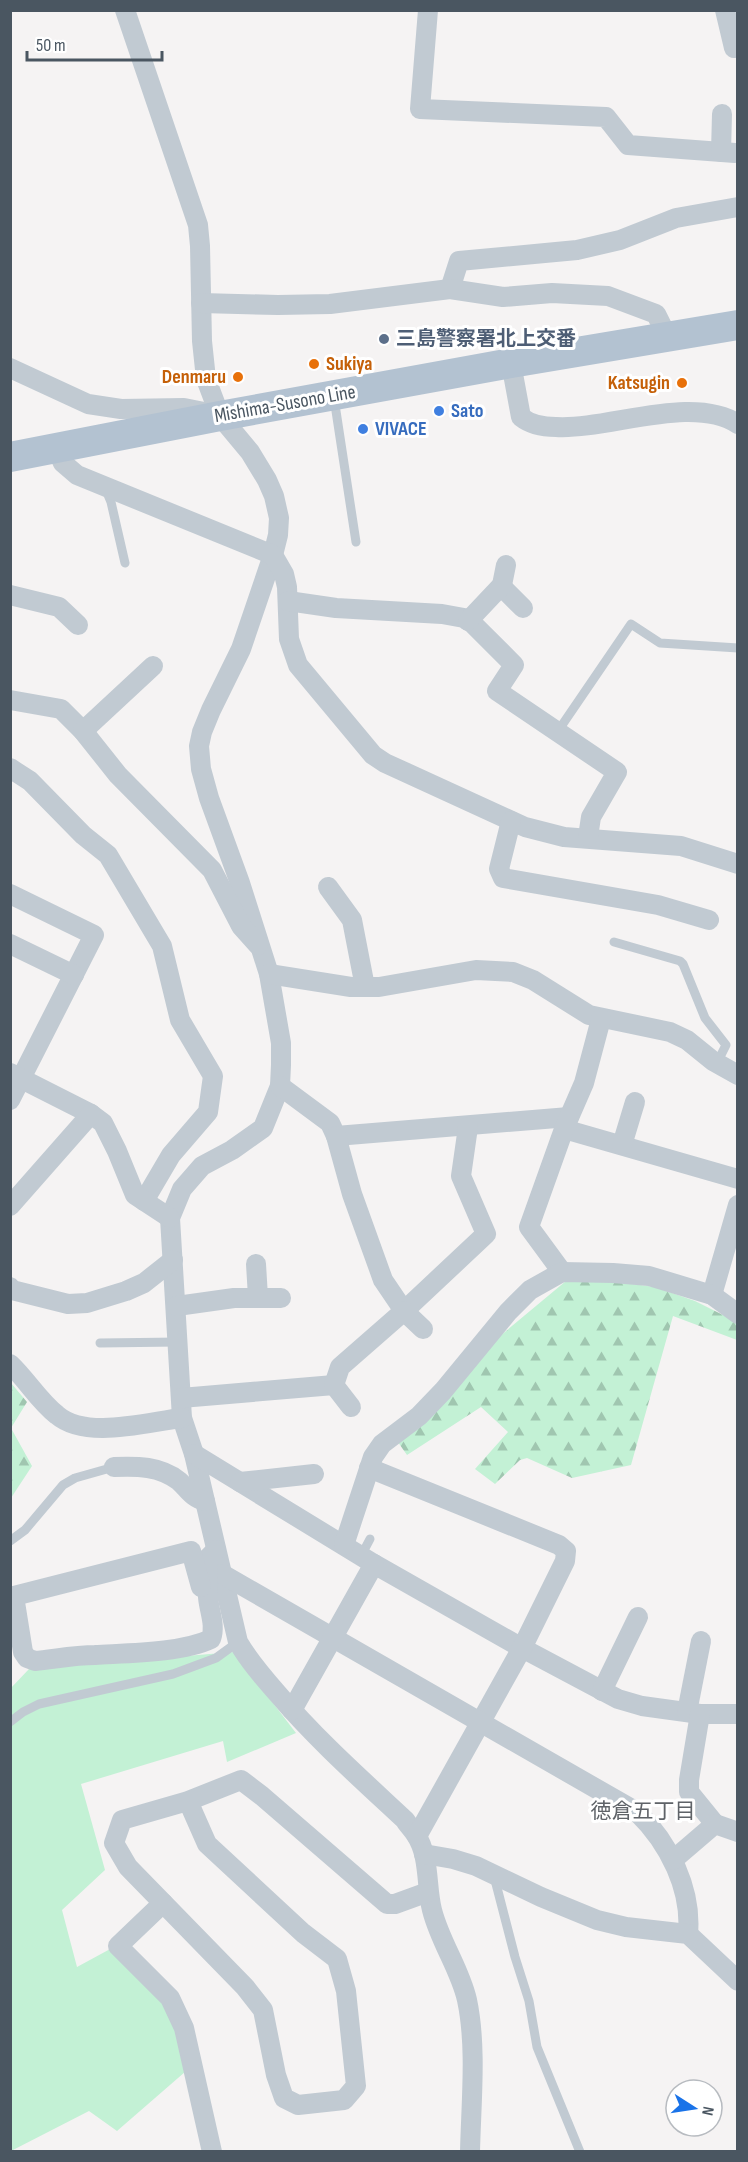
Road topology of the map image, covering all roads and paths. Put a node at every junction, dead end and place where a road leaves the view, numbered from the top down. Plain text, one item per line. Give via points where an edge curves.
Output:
1 (125, 10) edge
2 (428, 10) edge
3 (725, 10) edge
4 (734, 48) dead end
5 (722, 114) dead end
6 (738, 207) edge
7 (450, 289) junction
8 (201, 303) junction
9 (738, 326) edge
10 (668, 338) junction
11 (511, 363) junction
12 (10, 368) edge
13 (333, 396) junction
14 (220, 416) junction
15 (738, 424) edge
16 (57, 450) junction
17 (10, 457) edge
18 (103, 486) junction
19 (356, 542) dead end
20 (273, 555) junction
21 (125, 563) dead end
22 (506, 565) dead end
23 (501, 586) junction
24 (10, 595) edge
25 (288, 601) junction
26 (523, 608) dead end
27 (468, 621) junction
28 (78, 625) dead end
29 (738, 648) edge
30 (153, 666) dead end
31 (10, 700) edge
32 (83, 731) junction
33 (558, 731) junction
34 (10, 768) edge
35 (511, 821) junction
36 (588, 837) junction
37 (738, 864) edge
38 (328, 887) dead end
39 (10, 894) edge
40 (710, 920) dead end
41 (614, 942) dead end
42 (10, 944) edge
43 (260, 947) junction
44 (269, 974) junction
45 (74, 975) junction
46 (365, 987) junction
47 (601, 1019) junction
48 (717, 1064) junction
49 (738, 1075) edge
50 (16, 1076) edge
51 (280, 1086) junction
52 (10, 1100) edge
53 (635, 1102) dead end
54 (91, 1114) junction
55 (567, 1123) junction
56 (468, 1127) junction
57 (336, 1136) junction
58 (622, 1145) junction
59 (738, 1179) edge
60 (144, 1201) junction
61 (738, 1205) edge
62 (10, 1206) edge
63 (170, 1218) junction
64 (173, 1260) junction
65 (256, 1264) dead end
66 (562, 1272) junction
67 (10, 1287) edge
68 (712, 1295) junction
69 (258, 1297) junction
70 (281, 1298) dead end
71 (177, 1305) junction
72 (404, 1311) junction
73 (738, 1314) edge
74 (423, 1329) dead end
75 (178, 1342) junction
76 (100, 1343) dead end
77 (10, 1364) edge
78 (334, 1385) junction
79 (351, 1407) dead end
80 (182, 1408) junction
81 (194, 1454) junction
82 (114, 1467) joint
83 (369, 1468) junction
84 (314, 1474) dead end
85 (240, 1482) junction
86 (205, 1501) junction
87 (10, 1541) edge
88 (344, 1545) junction
89 (216, 1550) junction
90 (368, 1553) junction
91 (222, 1574) junction
92 (12, 1596) edge
93 (210, 1610) junction
94 (638, 1617) dead end
95 (333, 1637) junction
96 (701, 1641) dead end
97 (238, 1642) junction
98 (522, 1648) junction
99 (602, 1690) junction
100 (292, 1710) junction
101 (694, 1713) junction
102 (738, 1714) edge
103 (10, 1722) edge
104 (482, 1723) junction
105 (188, 1801) junction
106 (715, 1824) junction
107 (738, 1832) edge
108 (420, 1845) junction
109 (673, 1860) junction
110 (494, 1874) junction
111 (428, 1892) junction
112 (163, 1903) junction
113 (688, 1934) junction
114 (738, 1981) edge
115 (212, 2151) edge
116 (470, 2151) edge
117 (580, 2151) edge

1 - 8 street via 193,208 200,246
2 - 5 street via 420,109 606,117 628,145 728,152
3 - 4 street
6 - 7 street via 676,218 620,240 577,250 459,261
7 - 8 street via 330,304
7 - 10 street via 503,297 552,293 608,296 656,314
8 - 14 street via 206,379
9 - 10 main road, Mishima-Susono Line
10 - 11 main road, Mishima-Susono Line
11 - 13 main road, Mishima-Susono Line
11 - 15 street via 520,417 535,425 581,428 678,412 720,416
12 - 14 street via 88,404 121,409 184,408
13 - 14 main road, Mishima-Susono Line
13 - 19 lane
14 - 16 main road, Mishima-Susono Line
14 - 20 street via 250,452 274,496 279,518
16 - 17 main road, Mishima-Susono Line
16 - 18 street via 69,470
18 - 20 street
18 - 21 lane via 111,502
20 - 25 street via 284,574
20 - 43 street via 241,649 210,710 199,746 201,769
22 - 23 street
23 - 26 street
23 - 27 street
24 - 28 street via 59,607
25 - 27 street via 442,614
25 - 35 street via 289,639 298,665 373,755
27 - 33 street via 514,665 497,691
29 - 33 lane via 660,643 631,624
30 - 32 street
31 - 32 street via 62,710
32 - 43 street via 118,774 212,870 241,926
33 - 36 street via 617,772 591,817
34 - 60 street via 30,781 108,855 162,946 180,1020 213,1076 208,1112 171,1155
35 - 36 street via 546,834
35 - 40 street via 499,869 503,878 658,905
36 - 37 street via 681,846
38 - 46 street via 352,920
39 - 45 street via 94,934
41 - 48 lane via 684,964 705,1018 726,1045
42 - 45 street
43 - 44 street
44 - 46 street
44 - 51 street via 281,1043
45 - 50 street
46 - 47 street via 476,970 513,972
47 - 48 street via 670,1032
47 - 55 street via 584,1083
48 - 49 street
50 - 52 street
50 - 54 street
51 - 57 street via 330,1123
51 - 63 street via 263,1128 202,1166 182,1189
53 - 58 street
54 - 60 street via 103,1123 135,1196
54 - 62 street
55 - 56 street
55 - 58 street
55 - 66 street via 529,1227
56 - 57 street
56 - 72 street via 460,1176 486,1234
57 - 72 street via 351,1194 383,1280
58 - 59 street
60 - 63 street
61 - 68 street
63 - 64 street
64 - 67 street via 144,1283 87,1303 68,1304
64 - 71 street
65 - 69 street
66 - 68 street via 649,1276
66 - 83 street via 530,1290 508,1312 419,1416 382,1444
68 - 73 street
69 - 70 street
69 - 71 street
71 - 75 street
72 - 74 street
72 - 78 street via 340,1367
75 - 76 lane
75 - 80 street
77 - 80 street via 68,1423 102,1428
78 - 79 street
78 - 80 street
80 - 81 street
81 - 85 street
81 - 86 street
82 - 86 street via 152,1468 168,1474 196,1499
82 - 87 lane via 63,1485 26,1530
83 - 88 street
83 - 98 street via 560,1545 566,1551 565,1561
84 - 85 street
85 - 88 street
86 - 89 street
88 - 90 street
89 - 91 street
89 - 93 street via 208,1558
90 - 95 street
90 - 98 street
91 - 95 street
91 - 97 street
92 - 93 street via 191,1551
92 - 93 street via 23,1652 35,1661 148,1652 206,1641 214,1632
94 - 99 street
95 - 100 street
95 - 104 street
96 - 101 street
97 - 100 street via 246,1657
97 - 103 lane via 216,1658 173,1674 39,1704
98 - 99 street
98 - 104 street
99 - 101 street via 642,1706
100 - 108 street via 405,1820
101 - 102 street
101 - 106 street via 689,1792
104 - 108 street
104 - 109 street via 637,1812
105 - 111 street via 241,1780 387,1904
105 - 112 street via 122,1820 114,1843 128,1867
105 - 112 street via 207,1844 303,1933 337,1959 346,1991 356,2086 344,2100 298,2105 284,2098 263,2010
106 - 107 street
106 - 109 street
108 - 110 street
108 - 111 street
109 - 113 street via 687,1903
110 - 113 street via 597,1920
110 - 117 lane via 529,2001 537,2047
111 - 116 street via 467,2001 473,2069
112 - 115 street via 118,1946 170,1998 184,2028
113 - 114 street

